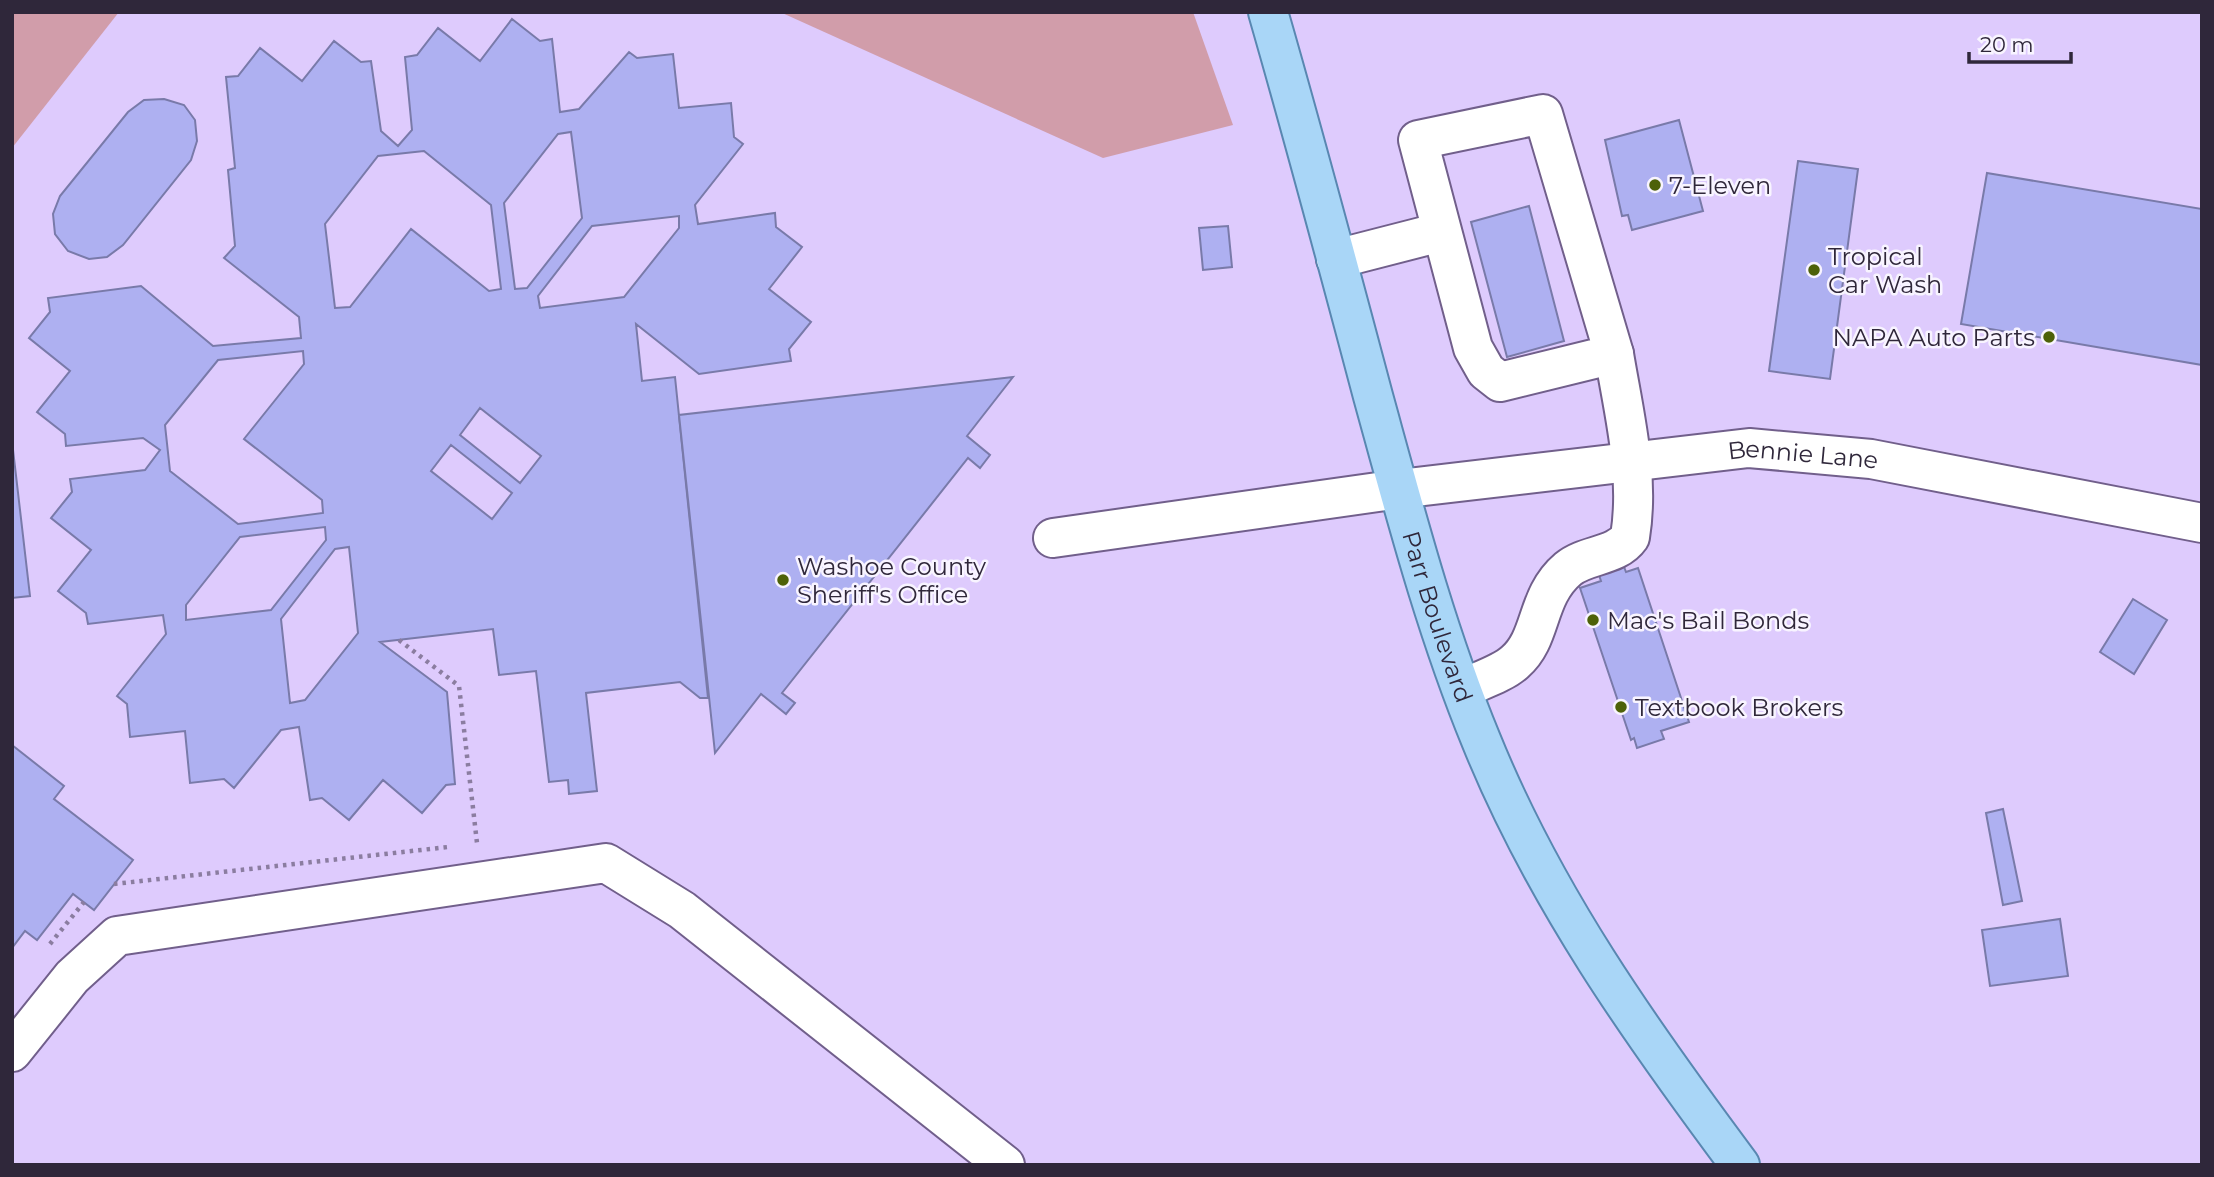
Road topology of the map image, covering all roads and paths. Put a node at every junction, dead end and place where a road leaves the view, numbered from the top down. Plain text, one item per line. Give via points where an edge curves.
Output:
1 (1268, 12) edge
2 (1441, 232) junction
3 (1336, 258) junction
4 (1614, 354) junction
5 (1632, 462) junction
6 (1399, 489) junction
7 (2202, 523) edge
8 (1054, 538) dead end
9 (399, 640) dead end
10 (1462, 689) junction
11 (464, 845) dead end
12 (450, 846) dead end
13 (114, 884) dead end
14 (12, 1052) edge
15 (1004, 1165) edge
16 (1740, 1165) edge

1 - 3 main road, Parr Boulevard
2 - 3 street
2 - 4 street via 1473,348 1486,371 1500,383
2 - 4 street via 1418,140 1543,114
3 - 6 main road, Parr Boulevard
4 - 5 street
5 - 6 street, Bennie Lane
5 - 7 street, Bennie Lane via 1749,449 1863,458
5 - 10 street via 1633,519 1625,544 1575,563 1557,579 1543,599 1529,645 1514,663
6 - 8 street, Bennie Lane
6 - 10 main road, Parr Boulevard via 1437,624
9 - 11 path via 459,686 477,843
10 - 16 main road, Parr Boulevard via 1521,827 1578,934 1636,1025
12 - 13 path
14 - 15 street via 72,977 117,936 606,863 682,910

